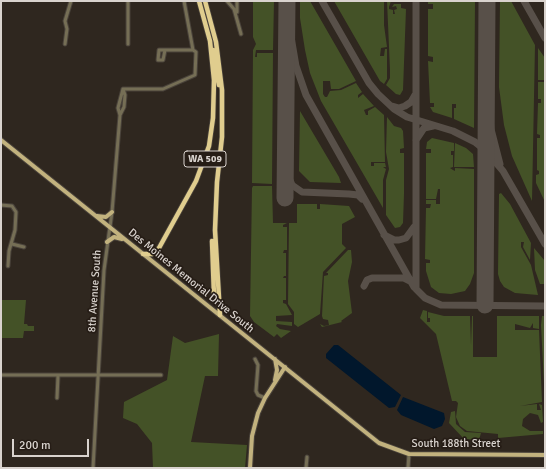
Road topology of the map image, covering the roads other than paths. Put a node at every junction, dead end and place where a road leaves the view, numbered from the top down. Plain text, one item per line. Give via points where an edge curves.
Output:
1 (71, 1) edge
2 (128, 1) edge
3 (184, 1) edge
4 (199, 1) edge
5 (205, 1) edge
6 (227, 1) edge
7 (237, 1) edge
8 (237, 16) junction
9 (241, 34) dead end
10 (210, 41) junction
11 (65, 44) dead end
12 (128, 44) dead end
13 (165, 50) dead end
14 (193, 50) junction
15 (1, 140) edge
16 (1, 205) edge
17 (112, 212) junction
18 (93, 214) junction
19 (109, 227) junction
20 (125, 240) junction
21 (107, 242) junction
22 (12, 244) junction
23 (24, 247) dead end
24 (143, 254) junction
25 (8, 266) dead end
26 (219, 305) junction
27 (220, 315) junction
28 (255, 358) dead end
29 (274, 359) junction
30 (285, 367) junction
31 (1, 375) edge
32 (98, 375) junction
33 (161, 375) dead end
34 (58, 376) junction
35 (275, 382) junction
36 (57, 398) dead end
37 (265, 398) junction
38 (545, 452) edge
39 (409, 454) junction
40 (535, 454) junction
41 (545, 455) edge
42 (307, 457) dead end
43 (93, 468) edge
44 (250, 468) edge
45 (306, 468) edge
46 (408, 468) edge

1 - 11 street via 65,21
2 - 12 street
3 - 14 street
4 - 10 highway, WA 509
5 - 26 highway via 221,70 222,137 215,230
6 - 8 street via 233,6
7 - 8 street
8 - 9 street
10 - 24 highway, WA 509 via 214,103 206,158 191,192 159,248 152,254
10 - 26 highway via 215,59 220,103 211,261 215,302
13 - 14 street
14 - 17 street, 8th Avenue South via 196,52 195,75 162,89 122,89 125,96 120,115
15 - 18 main road, Des Moines Memorial Drive South
16 - 22 street via 12,206 16,216
17 - 18 main road via 103,218
17 - 19 street, 8th Avenue South
18 - 19 main road, Des Moines Memorial Drive South
19 - 20 main road, Des Moines Memorial Drive South
19 - 21 street, 8th Avenue South
20 - 21 main road via 114,237
20 - 24 main road, Des Moines Memorial Drive South
21 - 32 street, 8th Avenue South
22 - 23 street
22 - 25 street
24 - 27 main road, Des Moines Memorial Drive South
26 - 27 highway
27 - 29 main road, Des Moines Memorial Drive South
28 - 37 street via 258,365 256,391
29 - 30 main road, Des Moines Memorial Drive South
29 - 35 main road via 277,370
30 - 35 main road
30 - 39 main road, South 188th Street via 379,443
31 - 34 street
32 - 33 street
32 - 34 street
32 - 43 street, 8th Avenue South
34 - 36 street
35 - 37 main road
37 - 44 main road via 253,432
38 - 40 main road, South 188th Street
39 - 40 main road, South 188th Street
39 - 46 street
40 - 41 main road, South 188th Street
42 - 45 street

